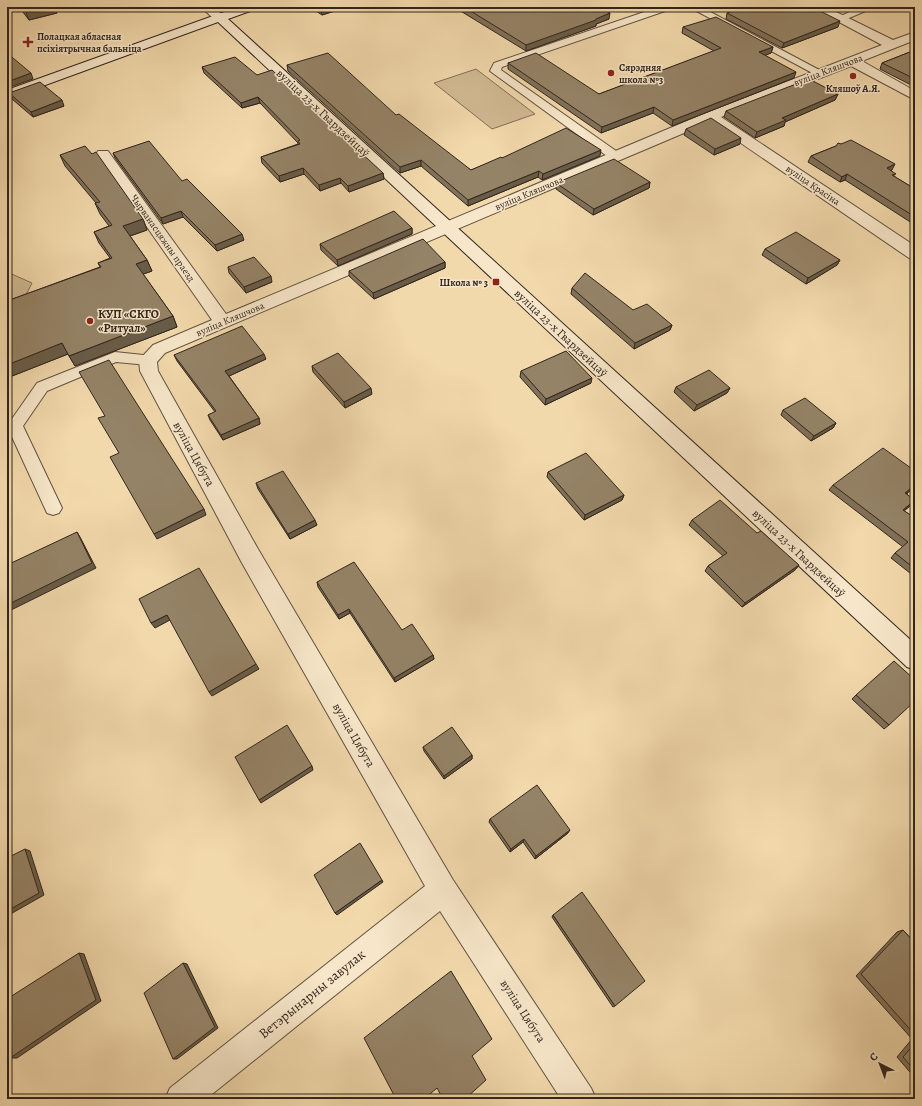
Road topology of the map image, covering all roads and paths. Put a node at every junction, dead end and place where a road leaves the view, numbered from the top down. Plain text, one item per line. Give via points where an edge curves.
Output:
1 (249, 7) edge
2 (668, 7) edge
3 (694, 7) edge
4 (817, 7) edge
5 (870, 7) edge
6 (213, 12) edge
7 (839, 19) junction
8 (915, 36) edge
9 (892, 45) junction
10 (852, 61) junction
11 (820, 73) junction
12 (7, 95) edge
13 (915, 96) edge
14 (711, 116) junction
15 (103, 154) dead end
16 (615, 156) junction
17 (448, 228) junction
18 (915, 254) edge
19 (223, 323) junction
20 (148, 360) junction
21 (53, 508) dead end
22 (915, 659) edge
23 (443, 890) junction
24 (181, 1099) edge
25 (580, 1099) edge

1 - 6 street
2 - 16 lane via 498,65 496,71
3 - 11 lane
4 - 7 street
5 - 7 lane
6 - 12 street
6 - 17 street, вуліца 23-х Гвардзейцаў
7 - 9 street
8 - 9 street, вуліца Кляшчова
9 - 10 street, вуліца Кляшчова
10 - 11 street, вуліца Кляшчова
10 - 13 street
11 - 14 street, вуліца Кляшчова
14 - 16 street, вуліца Кляшчова
14 - 18 street, вуліца Красіна
15 - 19 street, Чырванасцяжны праезд
16 - 17 street, вуліца Кляшчова
17 - 19 street, вуліца Кляшчова
17 - 22 street, вуліца 23-х Гвардзейцаў
19 - 20 street, вуліца Кляшчова via 158,349
20 - 21 lane via 115,357 42,387 15,426
20 - 23 street, вуліца Цябута via 149,371 250,556
23 - 24 street, Ветэрынарны завулак
23 - 25 street, вуліца Цябута

